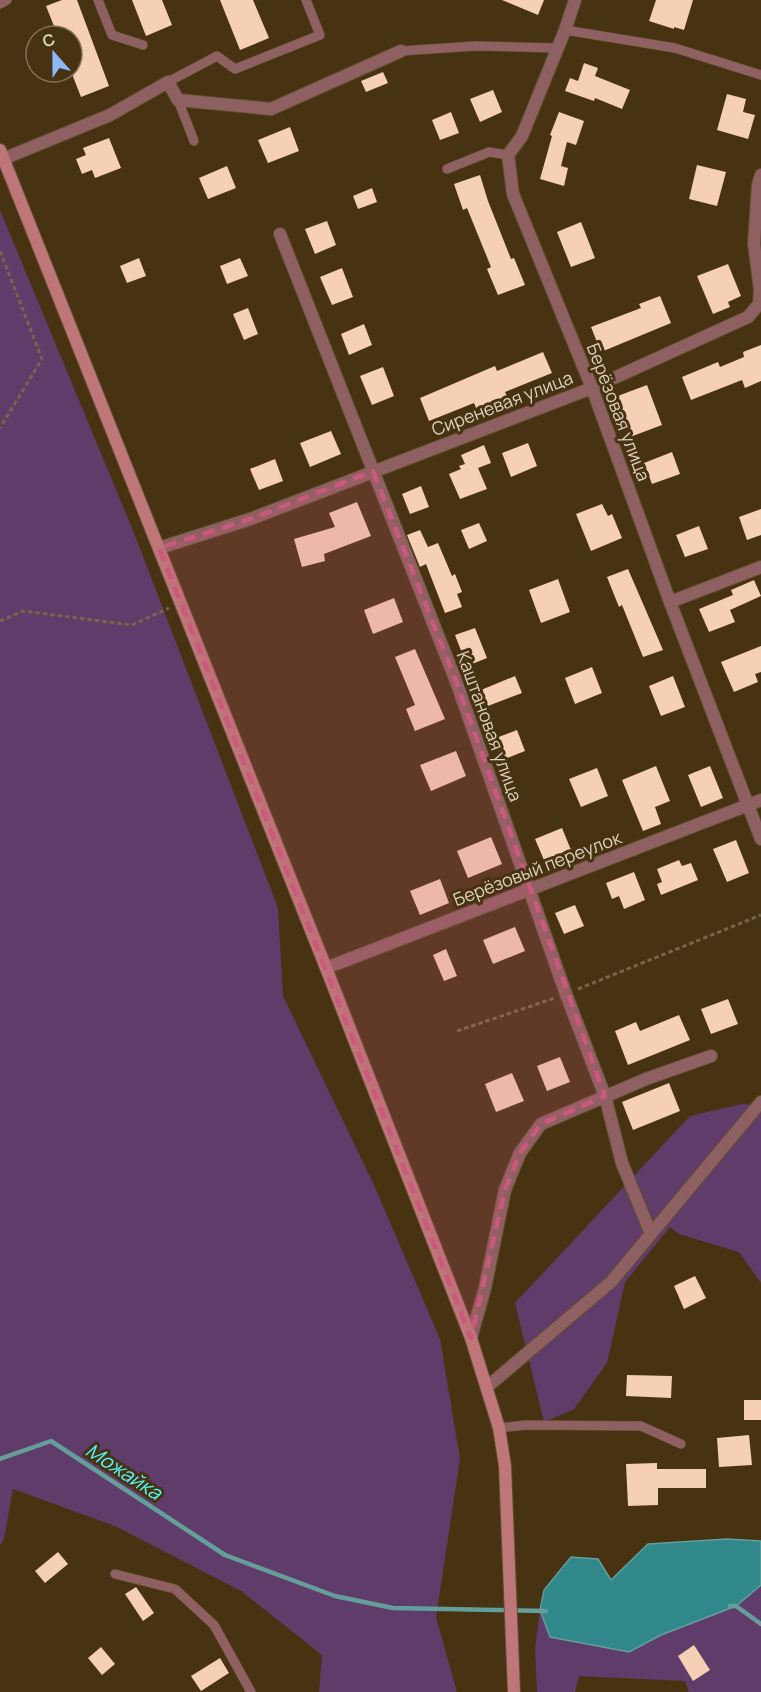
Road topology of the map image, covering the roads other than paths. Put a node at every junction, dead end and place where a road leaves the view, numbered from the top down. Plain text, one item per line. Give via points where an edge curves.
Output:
1 (7, 0) edge
2 (98, 0) edge
3 (306, 0) edge
4 (575, 0) edge
5 (0, 4) edge
6 (565, 30) junction
7 (143, 45) dead end
8 (558, 48) junction
9 (401, 51) joint
10 (761, 75) edge
11 (168, 82) junction
12 (178, 100) junction
13 (194, 141) dead end
14 (2, 154) edge
15 (508, 155) junction
16 (447, 169) dead end
17 (761, 175) edge
18 (280, 234) dead end
19 (592, 388) junction
20 (373, 471) junction
21 (159, 548) junction
22 (761, 567) edge
23 (670, 602) junction
24 (755, 802) edge
25 (761, 839) edge
26 (530, 890) junction
27 (326, 968) junction
28 (711, 1056) dead end
29 (605, 1096) junction
30 (761, 1102) edge
31 (651, 1234) junction
32 (471, 1338) junction
33 (487, 1387) junction
34 (499, 1428) junction
35 (681, 1444) dead end
36 (115, 1574) dead end
37 (251, 1692) edge
38 (514, 1692) edge

1 - 5 lane
2 - 7 lane via 112,35
3 - 11 lane via 320,35 235,69 217,56
4 - 6 street
6 - 8 street
6 - 10 lane via 675,48
8 - 9 lane via 475,46
8 - 15 street via 522,136
9 - 12 street via 271,109
11 - 12 street
11 - 14 street via 110,115
12 - 13 lane
14 - 21 main road
15 - 16 lane via 489,152
15 - 19 street, Берёзовая улица via 513,194
17 - 19 street, Сиреневая улица via 754,244 759,304 748,317
18 - 20 street, Каштановая улица
19 - 20 street, Сиреневая улица
19 - 23 street, Берёзовая улица
20 - 21 street, Сиреневая улица via 250,519
20 - 26 street, Каштановая улица via 456,681
21 - 27 main road
22 - 23 street
23 - 24 street, Берёзовая улица
24 - 25 street, Берёзовая улица
24 - 26 street, Берёзовый переулок
26 - 27 street, Берёзовый переулок
26 - 29 street, Каштановая улица
27 - 32 main road
28 - 29 street
29 - 31 street, Каштановая улица via 622,1164
29 - 32 street via 541,1124 520,1153 505,1190 486,1288
30 - 31 street
31 - 33 street via 611,1282
32 - 33 main road
33 - 34 main road
34 - 35 lane via 640,1426
34 - 38 main road via 505,1466
36 - 37 lane via 175,1589 214,1625

